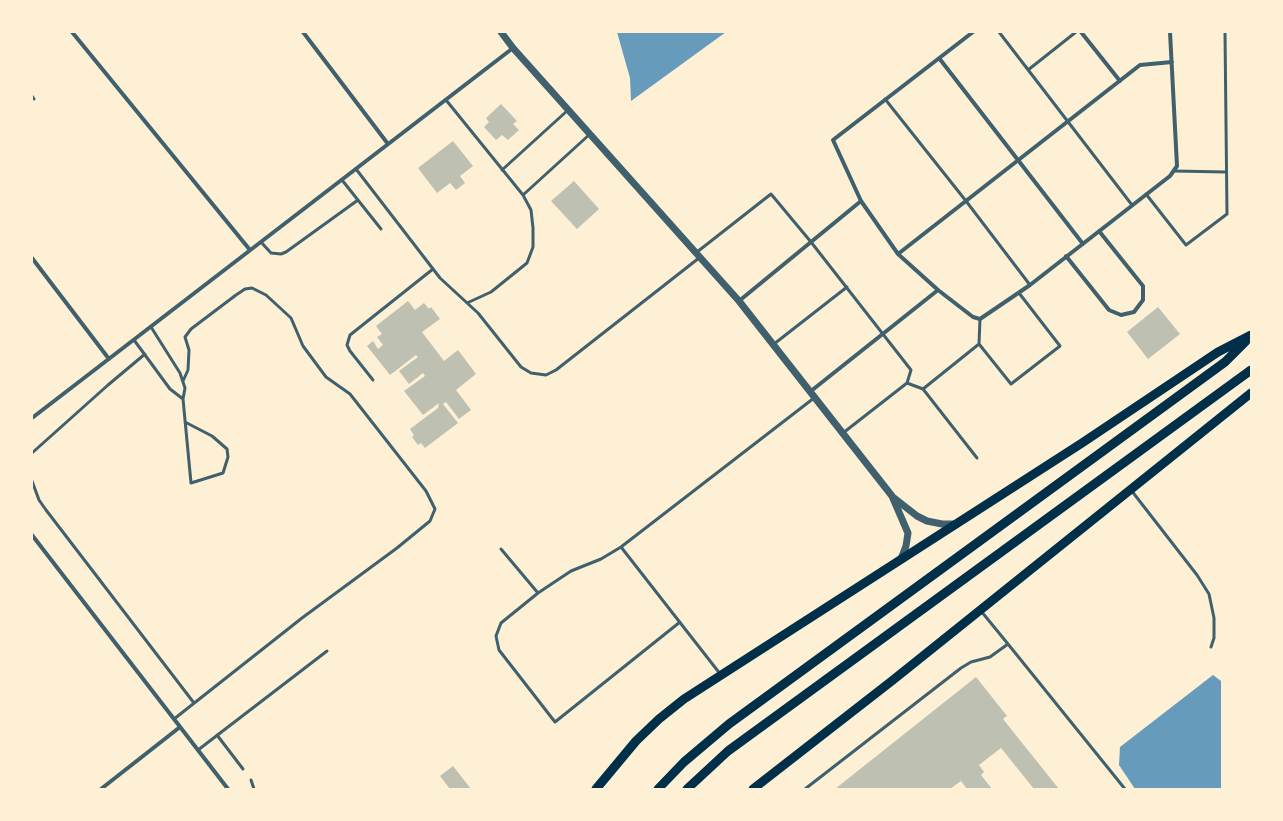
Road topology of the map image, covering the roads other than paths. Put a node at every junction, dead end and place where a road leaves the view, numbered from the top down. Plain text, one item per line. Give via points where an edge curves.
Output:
1 (72, 32) edge
2 (303, 32) edge
3 (501, 32) edge
4 (972, 32) edge
5 (999, 32) edge
6 (1076, 32) edge
7 (1081, 32) edge
8 (1170, 32) edge
9 (1225, 32) edge
10 (513, 48) junction
11 (939, 58) junction
12 (1172, 62) junction
13 (1028, 70) junction
14 (1120, 81) junction
15 (446, 100) junction
16 (885, 100) junction
17 (568, 110) junction
18 (1068, 121) junction
19 (590, 134) junction
20 (388, 144) junction
21 (1019, 160) junction
22 (356, 169) junction
23 (502, 170) junction
24 (1174, 171) junction
25 (1226, 172) junction
26 (342, 180) junction
27 (1146, 194) junction
28 (523, 195) junction
29 (358, 200) junction
30 (861, 201) junction
31 (966, 201) junction
32 (1132, 205) junction
33 (381, 229) dead end
34 (1099, 231) junction
35 (261, 242) junction
36 (812, 242) junction
37 (1083, 244) junction
38 (250, 250) junction
39 (898, 254) junction
40 (698, 255) junction
41 (1066, 256) junction
42 (32, 258) edge
43 (433, 269) junction
44 (1030, 285) junction
45 (847, 287) junction
46 (938, 290) junction
47 (1019, 293) junction
48 (739, 301) junction
49 (467, 303) junction
50 (980, 319) junction
51 (150, 327) junction
52 (883, 333) junction
53 (1251, 335) edge
54 (134, 340) junction
55 (774, 344) junction
56 (980, 344) junction
57 (145, 354) junction
58 (109, 359) junction
59 (1251, 370) edge
60 (373, 380) dead end
61 (183, 381) junction
62 (907, 383) junction
63 (923, 389) junction
64 (811, 390) junction
65 (1251, 393) edge
66 (816, 397) junction
67 (183, 399) junction
68 (32, 418) edge
69 (185, 422) junction
70 (843, 433) junction
71 (32, 453) edge
72 (977, 458) dead end
73 (32, 481) edge
74 (1130, 489) junction
75 (892, 496) junction
76 (957, 524) junction
77 (32, 535) edge
78 (621, 547) junction
79 (501, 549) dead end
80 (901, 559) junction
81 (538, 593) junction
82 (980, 610) junction
83 (680, 622) junction
84 (1008, 644) junction
85 (1211, 647) dead end
86 (327, 651) dead end
87 (721, 675) junction
88 (194, 703) junction
89 (174, 719) junction
90 (180, 727) junction
91 (217, 735) junction
92 (198, 750) junction
93 (243, 769) dead end
94 (251, 780) dead end
95 (101, 789) edge
96 (228, 789) edge
97 (254, 789) edge
98 (596, 789) edge
99 (658, 789) edge
100 (687, 789) edge
101 (753, 789) edge
102 (805, 789) edge
103 (1125, 789) edge

1 - 38 street
2 - 20 street
3 - 10 street
4 - 11 street
5 - 13 lane
6 - 13 lane
7 - 14 street
8 - 12 street
9 - 25 lane
10 - 15 street
10 - 17 street
11 - 16 street
11 - 21 street
12 - 14 street via 1140,65
12 - 24 street via 1177,166
13 - 18 lane
14 - 18 street
15 - 20 street
15 - 23 lane
16 - 30 street via 833,140
16 - 31 lane
17 - 19 street
17 - 23 lane
18 - 21 street
18 - 32 lane
19 - 28 lane
19 - 40 street
20 - 22 street
21 - 31 street
21 - 37 street
22 - 26 street
22 - 43 lane
23 - 28 lane
24 - 25 lane
24 - 27 street
25 - 27 lane via 1227,214 1186,245
26 - 29 lane
26 - 35 street
27 - 32 street
28 - 49 lane via 531,210 533,228 533,247 527,263 491,292
29 - 33 lane
29 - 35 lane via 286,252 271,253
30 - 36 street
30 - 39 street
31 - 39 street
31 - 44 lane
32 - 34 street
34 - 37 street
34 - 41 street via 1142,286 1143,300 1134,312 1121,315 1109,310
35 - 38 street
36 - 40 lane via 771,194
36 - 45 lane
36 - 48 street
37 - 41 street
38 - 51 street
39 - 46 street
40 - 48 street
40 - 49 lane via 604,334 556,370 546,374 531,373 521,367
41 - 44 street
42 - 58 street
43 - 49 lane
43 - 60 lane via 350,335 347,345 350,351
44 - 47 street
45 - 52 lane
45 - 55 lane
46 - 50 street via 973,317
46 - 52 street
47 - 50 street
47 - 56 lane via 1060,346 1011,384
48 - 55 street
50 - 56 lane
51 - 54 street
51 - 61 lane
52 - 62 lane via 911,370
52 - 64 street
53 - 76 main road via 1218,352
53 - 99 main road via 1225,362 714,736
54 - 57 lane
54 - 58 street
55 - 64 street
56 - 63 lane
57 - 67 lane via 170,389
57 - 71 lane
58 - 68 street
59 - 100 main road via 734,748
61 - 67 lane via 186,388
61 - 88 lane via 188,370 189,350 185,337 190,329 245,289 252,288 266,295 291,318 303,346 326,377 350,394 426,491 435,509 430,521 397,548 302,618
62 - 63 lane
62 - 70 lane
63 - 72 lane
64 - 66 street
65 - 74 main road
66 - 70 street
66 - 78 lane
67 - 69 lane
69 - 69 lane via 191,483 223,473 228,457 227,449 212,436
70 - 75 street
73 - 88 lane via 46,510
74 - 82 main road
74 - 85 lane via 1210,594 1214,618 1214,638
75 - 76 street via 922,519
75 - 80 street via 908,533
76 - 80 main road
77 - 89 street
78 - 81 lane via 601,559 567,573
78 - 83 lane
79 - 81 lane
80 - 87 main road
81 - 83 lane via 501,623 496,644 556,722
82 - 84 lane
82 - 101 main road
83 - 87 lane
84 - 102 lane via 990,657 960,668
84 - 103 lane
86 - 91 lane
87 - 98 main road via 684,699 651,726
88 - 89 lane
89 - 90 street
90 - 92 street
90 - 95 street
91 - 92 lane
91 - 93 lane
92 - 96 street
94 - 97 lane

